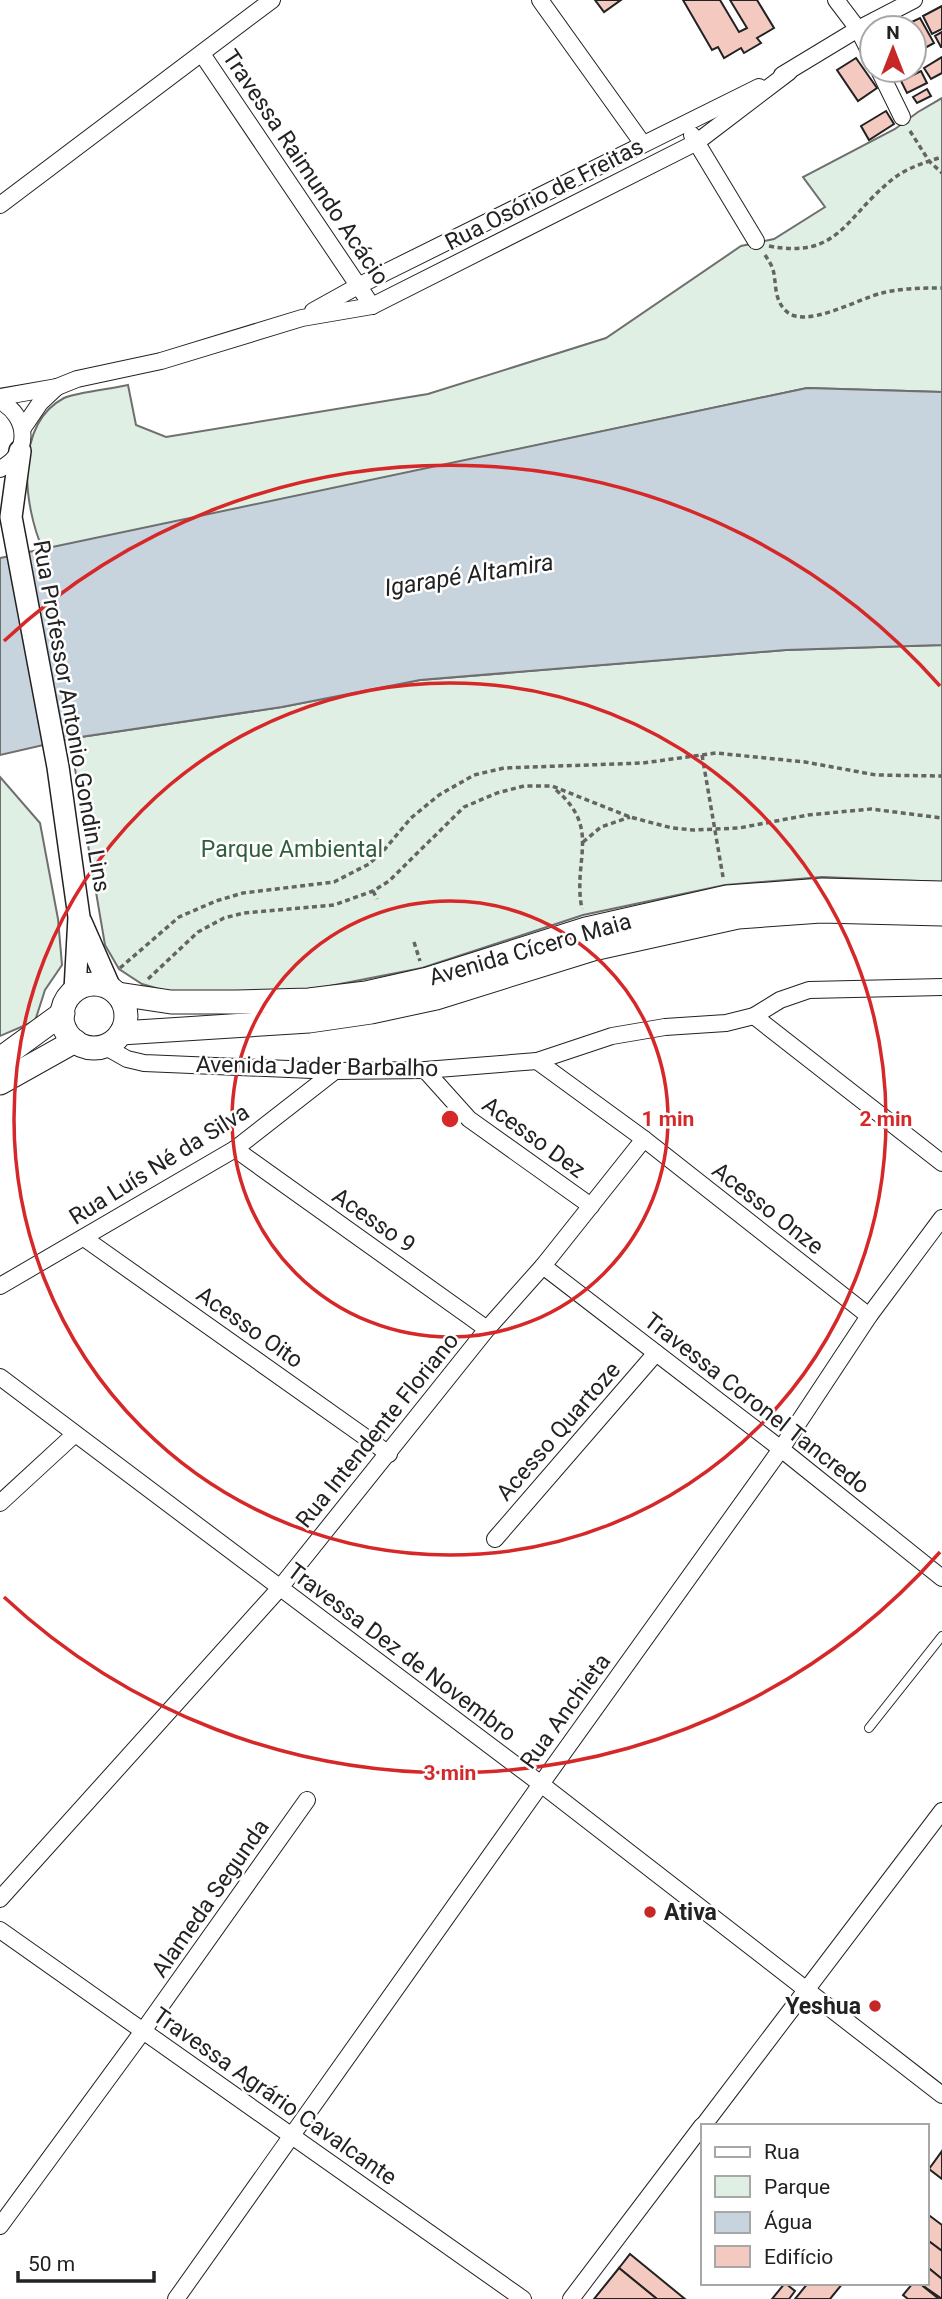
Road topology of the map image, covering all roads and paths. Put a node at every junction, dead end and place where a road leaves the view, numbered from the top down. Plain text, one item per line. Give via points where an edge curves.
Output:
1 (272, 0) edge
2 (540, 0) edge
3 (836, 0) edge
4 (914, 0) edge
5 (251, 6) edge
6 (887, 14) edge
7 (858, 29) joint
8 (202, 54) junction
9 (789, 72) junction
10 (886, 84) edge
11 (902, 117) joint
12 (685, 124) junction
13 (696, 142) junction
14 (643, 144) junction
15 (942, 156) edge
16 (929, 161) junction
17 (942, 173) edge
18 (0, 205) edge
19 (757, 242) junction
20 (358, 286) junction
21 (942, 288) edge
22 (372, 306) junction
23 (302, 318) junction
24 (57, 387) junction
25 (0, 399) edge
26 (23, 428) junction
27 (20, 451) junction
28 (0, 469) edge
29 (8, 517) edge
30 (702, 755) junction
31 (942, 776) edge
32 (551, 786) junction
33 (630, 817) junction
34 (942, 818) edge
35 (715, 829) junction
36 (583, 842) junction
37 (373, 891) junction
38 (942, 893) edge
39 (727, 897) junction
40 (377, 899) dead end
41 (942, 914) edge
42 (79, 917) junction
43 (586, 929) junction
44 (116, 984) junction
45 (142, 984) dead end
46 (942, 987) edge
47 (75, 990) junction
48 (63, 1013) junction
49 (754, 1016) junction
50 (113, 1040) junction
51 (75, 1041) junction
52 (0, 1059) edge
53 (537, 1061) junction
54 (425, 1070) junction
55 (335, 1071) junction
56 (0, 1083) edge
57 (644, 1139) junction
58 (235, 1149) junction
59 (942, 1163) edge
60 (591, 1206) junction
61 (942, 1220) edge
62 (84, 1238) junction
63 (543, 1266) junction
64 (0, 1286) edge
65 (869, 1316) junction
66 (487, 1329) junction
67 (656, 1353) junction
68 (0, 1377) edge
69 (75, 1434) junction
70 (781, 1449) junction
71 (389, 1454) junction
72 (0, 1503) edge
73 (495, 1539) dead end
74 (942, 1578) edge
75 (279, 1589) junction
76 (942, 1636) edge
77 (869, 1728) dead end
78 (541, 1784) junction
79 (307, 1800) dead end
80 (942, 1811) edge
81 (0, 1899) edge
82 (0, 1930) edge
83 (807, 1989) junction
84 (143, 2031) junction
85 (942, 2095) edge
86 (705, 2124) edge
87 (701, 2129) edge
88 (292, 2135) junction
89 (0, 2226) edge
90 (176, 2299) edge
91 (523, 2299) edge
92 (571, 2299) edge

1 - 5 street
2 - 14 street
3 - 7 street
4 - 6 street, Rua Osório de Freitas
5 - 8 street
7 - 9 street, Rua Osório de Freitas
8 - 18 street
8 - 20 street, Travessa Raimundo Acácio
9 - 12 street, Rua Osório de Freitas
9 - 13 street, Rua Osório de Freitas
10 - 11 street
11 - 16 path
12 - 13 street
12 - 14 street, Rua Osório de Freitas
13 - 19 street
13 - 22 street, Rua Osório de Freitas
14 - 20 street, Rua Osório de Freitas
15 - 16 path
16 - 17 path
16 - 19 path via 888,183 828,240 810,249
19 - 21 path via 774,271 779,300 793,316 817,316 883,293
20 - 22 street, Travessa Raimundo Acácio
20 - 23 street, Rua Osório de Freitas
22 - 23 street, Rua Osório de Freitas
23 - 24 street, Rua Osório de Freitas
24 - 25 street, Rua Osório de Freitas
24 - 26 street, Rua Osório de Freitas
25 - 26 street via 19,417
26 - 27 street
27 - 28 street
27 - 29 street, Rua Professor Antonio Gondin Lins
29 - 42 street, Rua Professor Antonio Gondin Lins via 58,767
30 - 31 path via 783,759 876,775
30 - 35 path
30 - 44 path via 643,764 504,768 474,775 429,802 369,864 334,882 243,893 179,916
32 - 33 path
32 - 36 path via 577,813
32 - 37 path via 524,786 464,807 389,881
33 - 35 path via 672,828
33 - 36 path via 601,827
34 - 35 path via 871,809
35 - 39 path
36 - 43 path via 579,898
37 - 40 path
37 - 45 path via 334,905 224,918 198,932
38 - 39 main road, Avenida Cícero Maia via 822,890
39 - 43 main road, Avenida Cícero Maia
41 - 50 main road, Avenida Cícero Maia via 821,911 738,917 593,949 436,998 371,1012
42 - 44 street
42 - 47 street, Rua Professor Antonio Gondin Lins
43 - 44 main road, Avenida Cícero Maia via 428,979 309,1000 171,1002
44 - 47 main road
44 - 50 main road via 126,1013
46 - 49 street, Avenida Jader Barbalho via 809,990
47 - 48 main road
48 - 51 main road
48 - 52 main road
49 - 53 street, Avenida Jader Barbalho via 612,1036
49 - 59 street
50 - 51 main road via 84,1046
50 - 55 street, Avenida Jader Barbalho via 127,1059 144,1063
51 - 56 main road
53 - 54 street, Avenida Jader Barbalho
53 - 57 street, Acesso Onze
54 - 55 street, Avenida Jader Barbalho
54 - 60 street, Acesso Dez via 468,1119
55 - 58 street, Rua Luís Né da Silva
57 - 60 street, Rua Intendente Floriano
57 - 65 street, Acesso Onze
58 - 62 street, Rua Luís Né da Silva
58 - 66 street, Acesso 9
60 - 63 street, Rua Intendente Floriano
61 - 65 street, Rua Anchieta
62 - 64 street, Rua Luís Né da Silva
62 - 71 street, Acesso Oito
63 - 66 street, Rua Intendente Floriano
63 - 67 street, Travessa Coronel Tancredo
65 - 70 street, Rua Anchieta
66 - 71 street, Rua Intendente Floriano
67 - 70 street, Travessa Coronel Tancredo
67 - 73 street, Acesso Quartoze
68 - 69 street, Travessa Dez de Novembro
69 - 72 street
69 - 75 street, Travessa Dez de Novembro
70 - 74 street, Travessa Coronel Tancredo
70 - 78 street, Rua Anchieta
71 - 75 street, Rua Intendente Floriano
75 - 78 street, Travessa Dez de Novembro
75 - 81 street, Rua Intendente Floriano
76 - 77 lane
78 - 83 street, Travessa Dez de Novembro
78 - 88 street, Rua Anchieta
79 - 84 street, Alameda Segunda
80 - 83 street
82 - 84 street, Travessa Agrário Cavalcante
83 - 85 street, Travessa Dez de Novembro
83 - 86 street
84 - 88 street, Travessa Agrário Cavalcante
84 - 89 street, Alameda Segunda
87 - 92 street
88 - 90 street, Rua Anchieta
88 - 91 street, Travessa Agrário Cavalcante

